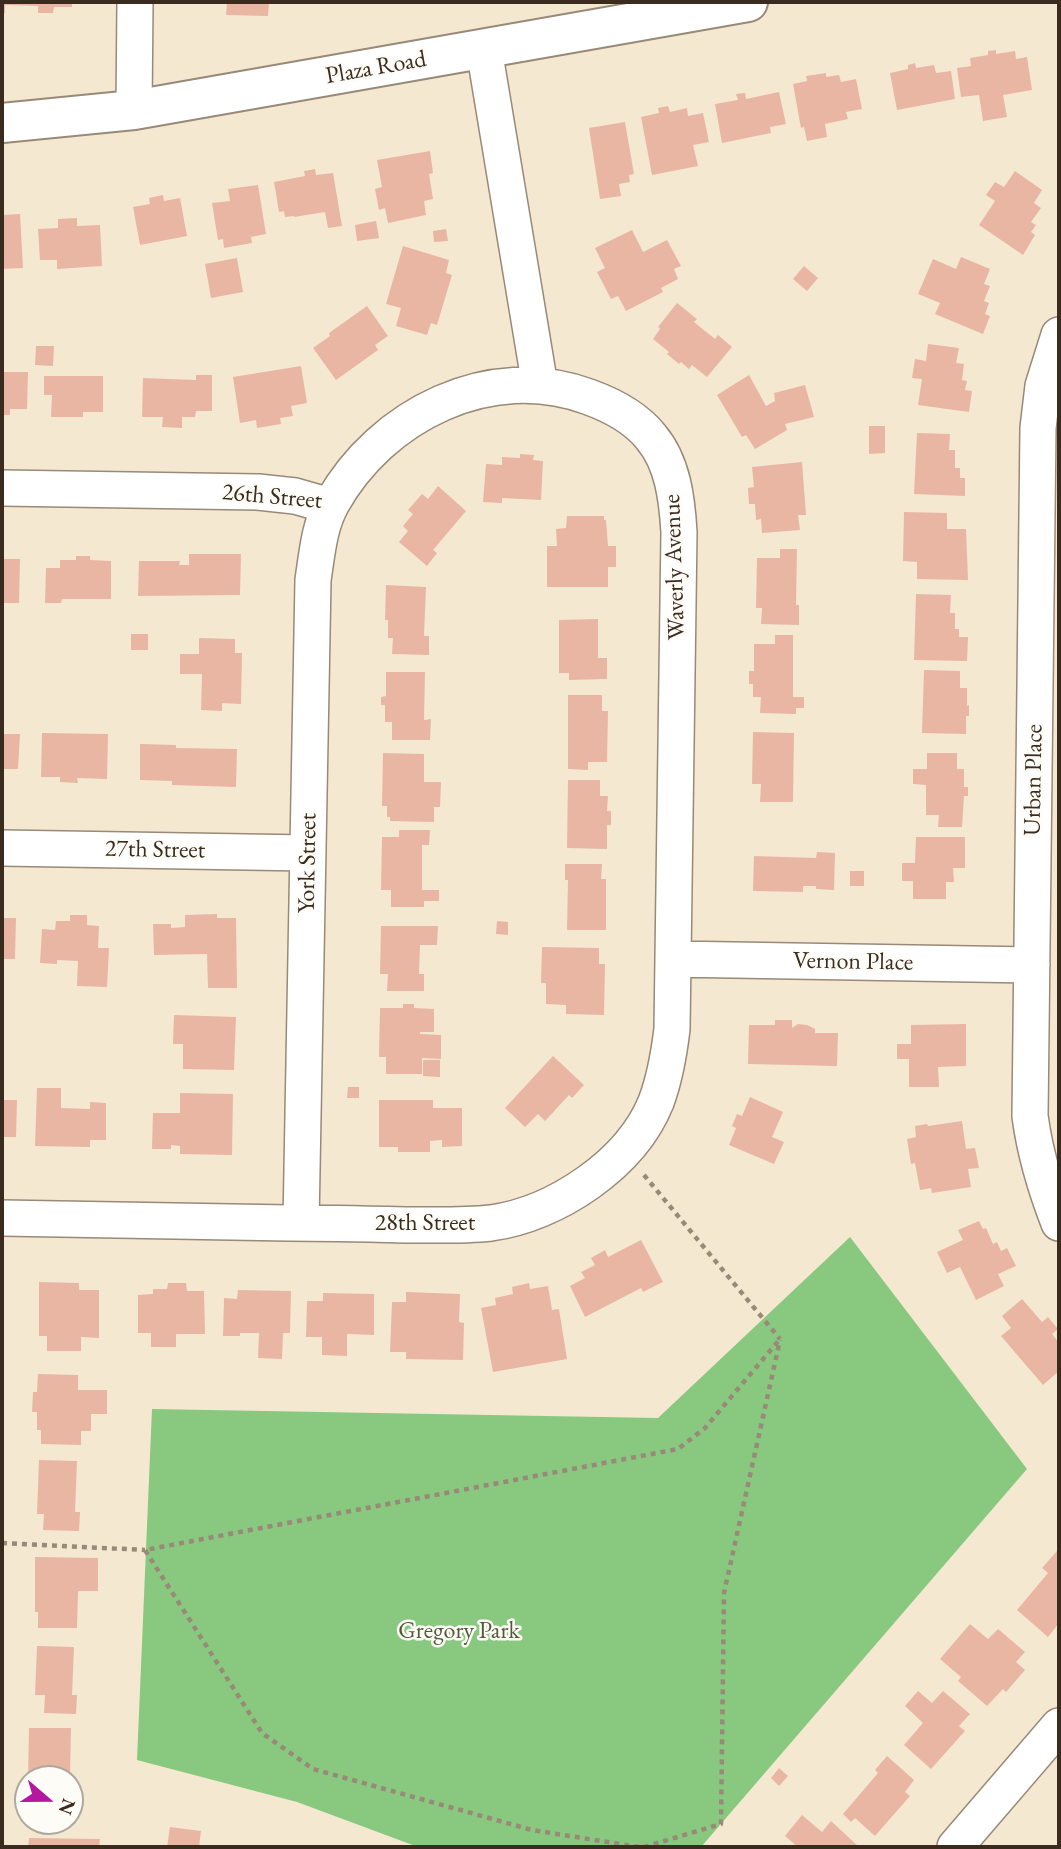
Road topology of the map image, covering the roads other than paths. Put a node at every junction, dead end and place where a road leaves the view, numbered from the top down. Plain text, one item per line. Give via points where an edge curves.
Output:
1 (135, 2) edge
2 (748, 2) edge
3 (484, 49) junction
4 (134, 110) junction
5 (2, 123) edge
6 (1059, 335) edge
7 (540, 386) junction
8 (2, 488) edge
9 (330, 506) junction
10 (2, 848) edge
11 (308, 853) junction
12 (673, 959) junction
13 (1032, 965) junction
14 (2, 1218) edge
15 (302, 1223) junction
16 (1059, 1223) edge
17 (1059, 1726) edge
18 (955, 1847) edge

1 - 4 street
2 - 3 street, Plaza Road
3 - 4 street, Plaza Road
3 - 7 street
4 - 5 street, Plaza Road
6 - 13 street, Urban Place via 1043,386 1038,428
7 - 9 street, 26th Street via 496,387 435,405 371,450
7 - 12 street, Waverly Avenue via 571,390 627,416 651,437 668,466 677,498
8 - 9 street, 26th Street via 258,492
9 - 11 street, York Street via 318,541 313,580
10 - 11 street, 27th Street
11 - 15 street, York Street
12 - 13 street, Vernon Place
12 - 15 street, 28th Street via 672,1029 667,1068 655,1104 639,1133 589,1182 559,1201 494,1222
13 - 16 street, Urban Place via 1030,1116 1035,1153
14 - 15 street, 28th Street
17 - 18 street

